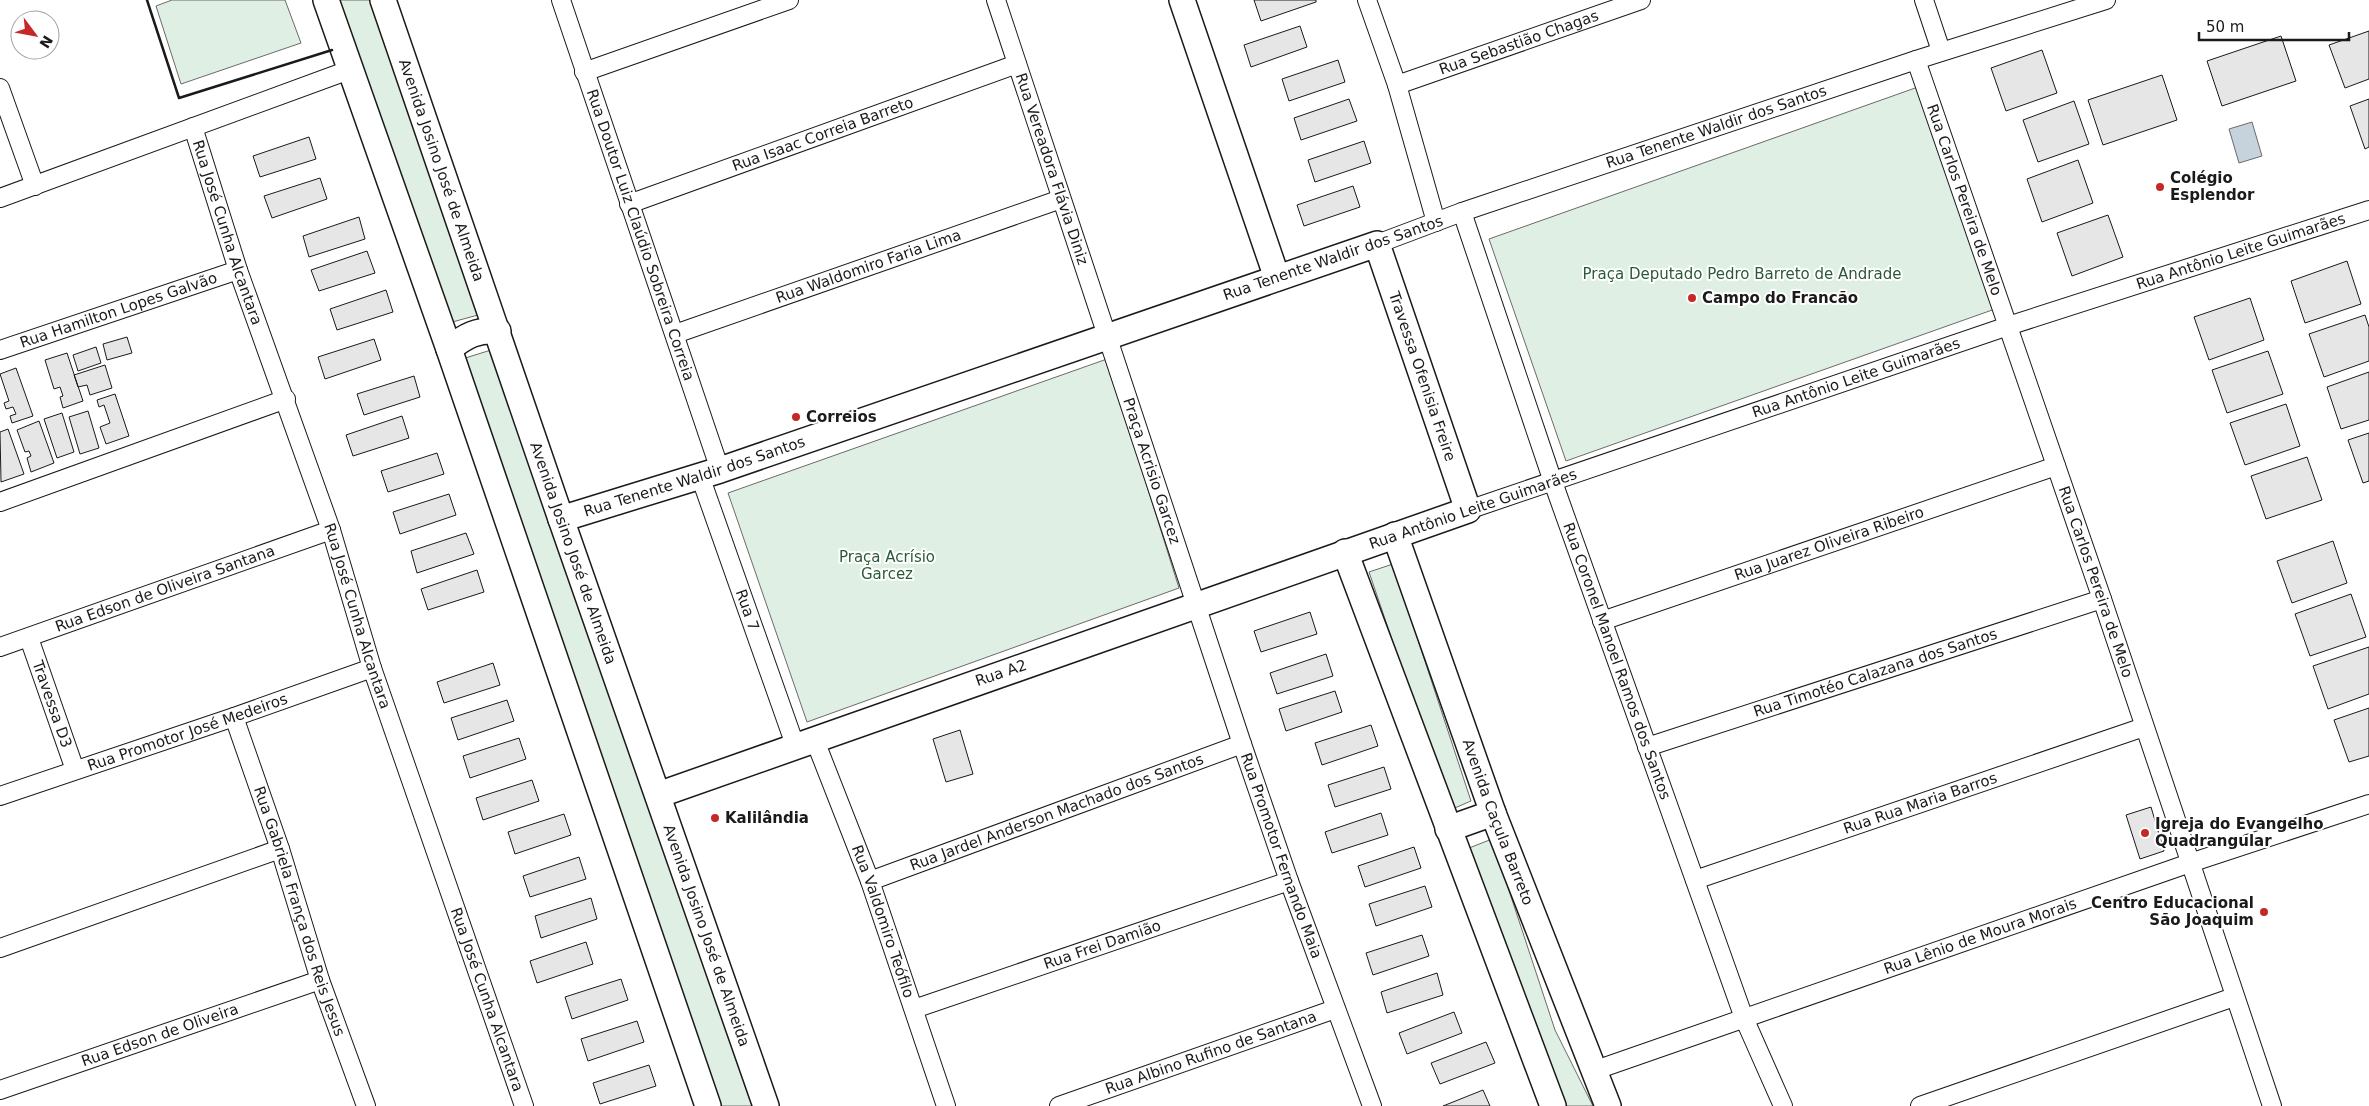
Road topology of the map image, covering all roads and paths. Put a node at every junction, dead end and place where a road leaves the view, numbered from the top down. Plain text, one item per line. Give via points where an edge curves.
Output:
1 (326, 0) edge
2 (383, 0) edge
3 (561, 0) edge
4 (789, 0) edge
5 (996, 0) edge
6 (1182, 0) edge
7 (1367, 0) edge
8 (1641, 0) edge
9 (1924, 0) edge
10 (2106, 0) edge
11 (1941, 51) junction
12 (1916, 60) junction
13 (1017, 64) junction
14 (349, 70) junction
15 (584, 72) junction
16 (1397, 85) junction
17 (0, 88) edge
18 (193, 126) junction
19 (35, 186) junction
20 (0, 198) edge
21 (1062, 199) junction
22 (629, 204) junction
23 (2369, 210) edge
24 (1462, 212) junction
25 (1436, 222) junction
26 (1377, 244) junction
27 (238, 270) junction
28 (1276, 278) junction
29 (2008, 326) junction
30 (498, 331) junction
31 (675, 334) junction
32 (1109, 337) junction
33 (449, 349) junction
34 (0, 350) edge
35 (286, 399) junction
36 (2056, 466) junction
37 (710, 473) junction
38 (1553, 482) junction
39 (0, 502) edge
40 (1468, 510) junction
41 (561, 519) junction
42 (331, 530) junction
43 (1395, 535) junction
44 (1345, 552) junction
45 (2102, 599) junction
46 (1197, 605) junction
47 (1602, 620) junction
48 (29, 638) junction
49 (0, 647) edge
50 (372, 668) junction
51 (234, 717) junction
52 (2144, 727) junction
53 (805, 742) junction
54 (1242, 744) junction
55 (1648, 747) junction
56 (75, 770) junction
57 (658, 795) junction
58 (0, 796) edge
59 (2369, 804) edge
60 (1493, 813) junction
61 (1448, 829) junction
62 (280, 849) junction
63 (2190, 863) junction
64 (1695, 880) junction
65 (870, 881) junction
66 (1290, 881) junction
67 (0, 948) edge
68 (320, 980) junction
69 (2234, 997) junction
70 (914, 1009) junction
71 (1335, 1009) junction
72 (1744, 1018) junction
73 (1593, 1072) junction
74 (0, 1090) edge
75 (366, 1106) edge
76 (524, 1106) edge
77 (708, 1106) edge
78 (766, 1106) edge
79 (946, 1106) edge
80 (1059, 1106) edge
81 (1372, 1106) edge
82 (1553, 1106) edge
83 (1608, 1106) edge
84 (1783, 1106) edge
85 (1920, 1106) edge
86 (2272, 1106) edge

1 - 14 street
2 - 30 street, Avenida Josino José de Almeida
3 - 15 street, Rua Doutor Luiz Claúdio Sobreira Correia
4 - 15 street
5 - 13 street, Rua Vereadora Flávia Diniz
6 - 28 street
7 - 16 street
8 - 16 street, Rua Sebastião Chagas
9 - 11 street
10 - 11 street, Rua Tenente Waldir dos Santos
11 - 12 street, Rua Tenente Waldir dos Santos
12 - 24 street, Rua Tenente Waldir dos Santos
12 - 29 street, Rua Carlos Pereira de Melo
13 - 21 street, Rua Vereadora Flávia Diniz
13 - 22 street, Rua Isaac Correia Barreto
14 - 18 street
14 - 33 street
15 - 22 street, Rua Doutor Luiz Claúdio Sobreira Correia
16 - 25 street
17 - 19 street
18 - 19 street
18 - 27 street, Rua José Cunha Alcantara
19 - 20 street
21 - 31 street, Rua Waldomiro Faria Lima
21 - 32 street, Rua Vereadora Flávia Diniz
22 - 31 street, Rua Doutor Luiz Claúdio Sobreira Correia
23 - 29 street, Rua Antônio Leite Guimarães
24 - 25 street, Rua Tenente Waldir dos Santos
24 - 38 street, Rua Coronel Manoel Ramos dos Santos
25 - 26 street, Rua Tenente Waldir dos Santos
26 - 28 street, Rua Tenente Waldir dos Santos
26 - 40 street, Travessa Ofenisia Freire
27 - 34 street, Rua Hamilton Lopes Galvão
27 - 35 street, Rua José Cunha Alcantara
28 - 32 street, Rua Tenente Waldir dos Santos
29 - 36 street, Rua Carlos Pereira de Melo
29 - 38 street, Rua Antônio Leite Guimarães
30 - 33 street via 475,332
30 - 41 street, Avenida Josino José de Almeida
31 - 37 street, Rua Doutor Luiz Claúdio Sobreira Correia
32 - 37 street, Rua Tenente Waldir dos Santos
32 - 46 street, Praça Acrisio Garcez
33 - 77 street
35 - 39 street
35 - 42 street, Rua José Cunha Alcantara
36 - 45 street, Rua Carlos Pereira de Melo
36 - 47 street, Rua Juarez Oliveira Ribeiro
37 - 41 street, Rua Tenente Waldir dos Santos
37 - 53 street, Rua 7
38 - 40 street, Rua Antônio Leite Guimarães
38 - 47 street, Rua Coronel Manoel Ramos dos Santos
40 - 43 street, Rua Antônio Leite Guimarães
41 - 57 street, Avenida Josino José de Almeida
42 - 48 street, Rua Edson de Oliveira Santana
42 - 50 street, Rua José Cunha Alcantara
43 - 44 street, Rua Antônio Leite Guimarães
43 - 60 street, Avenida Caçula Barreto
44 - 46 street, Rua A2
44 - 61 street
45 - 52 street, Rua Carlos Pereira de Melo
45 - 55 street, Rua Timotéo Calazana dos Santos
46 - 53 street, Rua A2
46 - 54 street, Rua Promotor Fernando Maia
47 - 55 street, Rua Coronel Manoel Ramos dos Santos
48 - 49 street, Rua Edson de Oliveira Santana
48 - 56 street, Travessa D3
50 - 51 street, Rua Promotor José Medeiros
50 - 76 street, Rua José Cunha Alcantara
51 - 56 street, Rua Promotor José Medeiros
51 - 62 street, Rua Gabriela França dos Reis Jesus
52 - 63 street, Rua Carlos Pereira de Melo
52 - 64 street, Rua Rua Maria Barros
53 - 57 street, Rua A2
53 - 65 street, Rua Valdomiro Teófilo
54 - 65 street, Rua Jardel Anderson Machado dos Santos
54 - 66 street, Rua Promotor Fernando Maia
55 - 64 street, Rua Coronel Manoel Ramos dos Santos
56 - 58 street, Rua Promotor José Medeiros
57 - 78 street, Avenida Josino José de Almeida
59 - 63 street, Rua Lênio de Moura Morais
60 - 61 street
60 - 73 street, Avenida Caçula Barreto
61 - 82 street
62 - 67 street
62 - 68 street, Rua Gabriela França dos Reis Jesus
63 - 69 street, Rua Carlos Pereira de Melo
63 - 72 street, Rua Lênio de Moura Morais
64 - 72 street, Rua Coronel Manoel Ramos dos Santos
65 - 70 street, Rua Valdomiro Teófilo
66 - 70 street, Rua Frei Damião
66 - 71 street, Rua Promotor Fernando Maia
68 - 74 street, Rua Edson de Oliveira
68 - 75 street, Rua Gabriela França dos Reis Jesus
69 - 85 street
69 - 86 street, Rua Carlos Pereira de Melo
70 - 79 street, Rua Valdomiro Teófilo
71 - 80 street, Rua Albino Rufino de Santana
71 - 81 street, Rua Promotor Fernando Maia
72 - 73 street, Rua Lênio de Moura Morais
72 - 84 street, Rua Coronel Manoel Ramos dos Santos
73 - 83 street, Avenida Caçula Barreto

